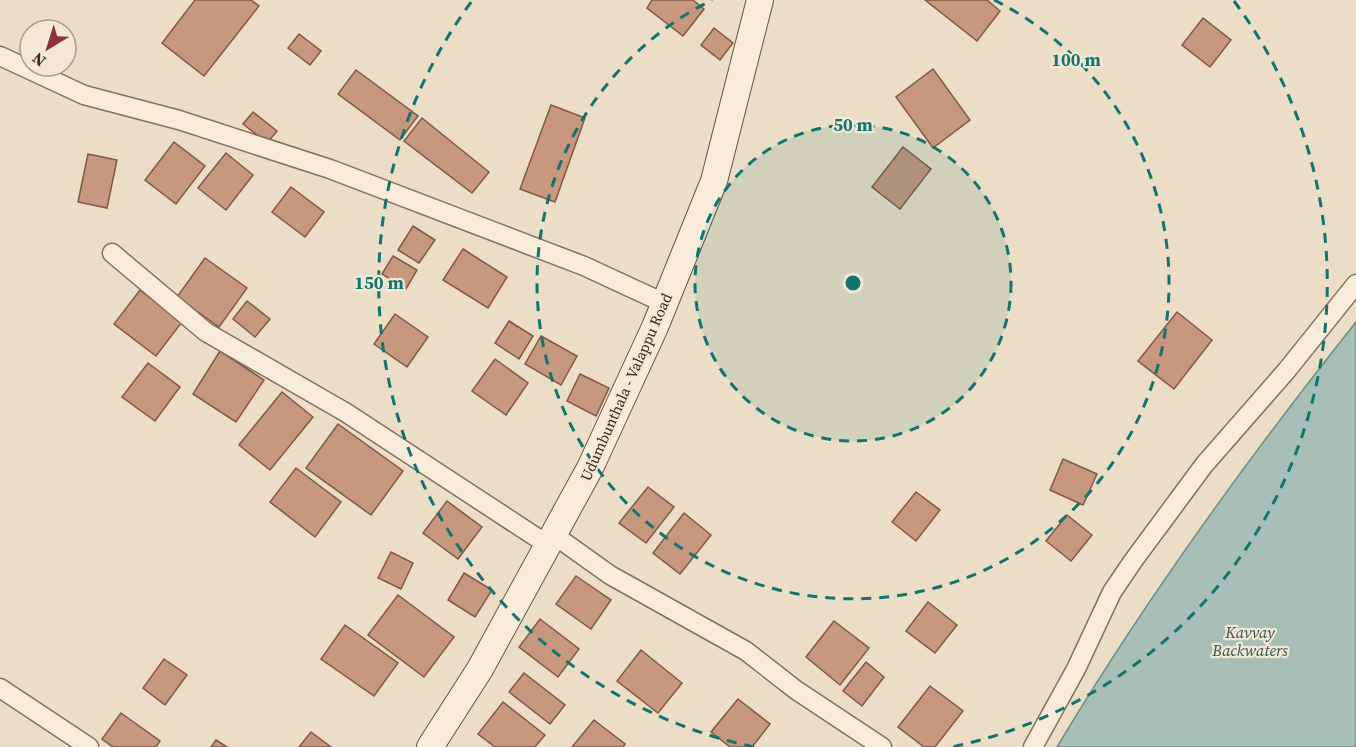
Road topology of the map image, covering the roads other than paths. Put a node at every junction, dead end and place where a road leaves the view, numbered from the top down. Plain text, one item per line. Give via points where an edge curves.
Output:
1 (760, 0) edge
2 (0, 57) edge
3 (112, 253) dead end
4 (1356, 284) edge
5 (664, 303) junction
6 (551, 540) junction
7 (0, 687) edge
8 (89, 747) edge
9 (430, 747) edge
10 (882, 747) edge
11 (1033, 747) edge

1 - 5 main road, Udumbunthala - Valappu Road via 714,182
2 - 5 street via 84,95 179,120 330,170 584,266
3 - 6 street via 206,332 345,412
4 - 11 street via 1204,465 1133,561 1112,592 1077,669
5 - 6 main road, Udumbunthala - Valappu Road via 590,468
6 - 9 main road, Udumbunthala - Valappu Road via 480,669
6 - 10 street via 746,651 796,690
7 - 8 street

